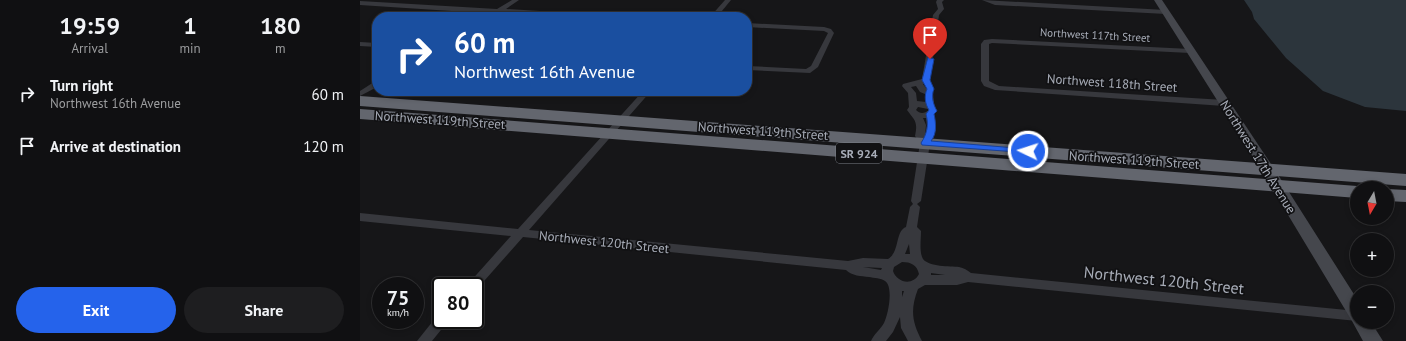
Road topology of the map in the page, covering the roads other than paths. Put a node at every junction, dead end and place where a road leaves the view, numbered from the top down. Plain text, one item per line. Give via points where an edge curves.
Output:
1 (516, 0) edge
2 (728, 0) edge
3 (941, 0) edge
4 (985, 0) edge
5 (1158, 0) edge
6 (360, 3) edge
7 (498, 11) junction
8 (516, 12) edge
9 (718, 12) edge
10 (1166, 12) junction
11 (752, 25) edge
12 (360, 44) edge
13 (372, 45) edge
14 (1190, 51) junction
15 (752, 68) edge
16 (922, 81) junction
17 (372, 87) edge
18 (998, 88) joint
19 (909, 89) junction
20 (927, 92) junction
21 (360, 94) edge
22 (643, 96) edge
23 (360, 101) edge
24 (1224, 103) junction
25 (915, 110) junction
26 (930, 110) junction
27 (360, 114) edge
28 (621, 121) junction
29 (610, 134) junction
30 (924, 151) junction
31 (1268, 170) junction
32 (1406, 180) edge
33 (1278, 186) junction
34 (1350, 191) edge
35 (1394, 195) edge
36 (1406, 196) edge
37 (360, 217) edge
38 (911, 228) junction
39 (520, 233) junction
40 (893, 261) junction
41 (920, 263) junction
42 (849, 266) junction
43 (481, 277) edge
44 (968, 277) junction
45 (890, 280) junction
46 (918, 283) junction
47 (1350, 304) edge
48 (1350, 315) edge
49 (434, 329) edge
50 (1365, 329) edge
51 (424, 341) edge
52 (878, 341) edge
53 (914, 341) edge
54 (1373, 341) edge

1 - 7 street
2 - 9 street
3 - 16 street via 941,9 936,15 932,48
4 - 10 street via 995,3
5 - 10 main road, Northwest 17th Avenue
6 - 7 street
7 - 8 street
10 - 14 main road, Northwest 17th Avenue
11 - 15 street via 817,28 829,30 831,33 814,67 807,71
12 - 13 street
14 - 18 street, Northwest 117th Street via 987,42 985,81
14 - 24 main road, Northwest 17th Avenue
16 - 19 street
16 - 20 street
17 - 21 street
18 - 24 street, Northwest 118th Street
19 - 20 street
19 - 25 street
20 - 26 street
22 - 28 street
23 - 28 highway, Northwest 119th Street / SR 924
24 - 31 main road, Northwest 17th Avenue
25 - 26 street via 924,116
25 - 30 street via 921,121 920,136
26 - 30 street via 930,137
27 - 29 highway, Northwest 119th Street / SR 924
28 - 29 street
28 - 30 highway, Northwest 119th Street / SR 924
29 - 30 highway, Northwest 119th Street / SR 924
29 - 39 street
30 - 31 highway, Northwest 119th Street / SR 924
30 - 33 highway, Northwest 119th Street / SR 924
30 - 38 street
31 - 32 highway, Northwest 119th Street / SR 924
31 - 33 main road, Northwest 17th Avenue
33 - 34 highway, Northwest 119th Street / SR 924
33 - 47 main road, Northwest 17th Avenue
35 - 36 highway
37 - 39 street, Northwest 120th Street
38 - 40 street via 906,231 903,246
38 - 41 street via 916,231 915,248
39 - 42 street, Northwest 120th Street
39 - 43 street
40 - 41 street, Northwest 120th Street via 907,257
40 - 42 street, Northwest 120th Street via 876,264 855,262
40 - 45 street via 887,268
41 - 44 street, Northwest 120th Street via 937,270 960,272
41 - 46 street via 925,274
42 - 45 street, Northwest 120th Street via 853,270 873,272
44 - 46 street, Northwest 120th Street
44 - 48 street, Northwest 120th Street
45 - 46 street, Northwest 120th Street via 902,286
45 - 52 street via 897,298 894,314 888,330
46 - 53 street via 907,301 906,314 908,329
49 - 51 street
50 - 54 main road

